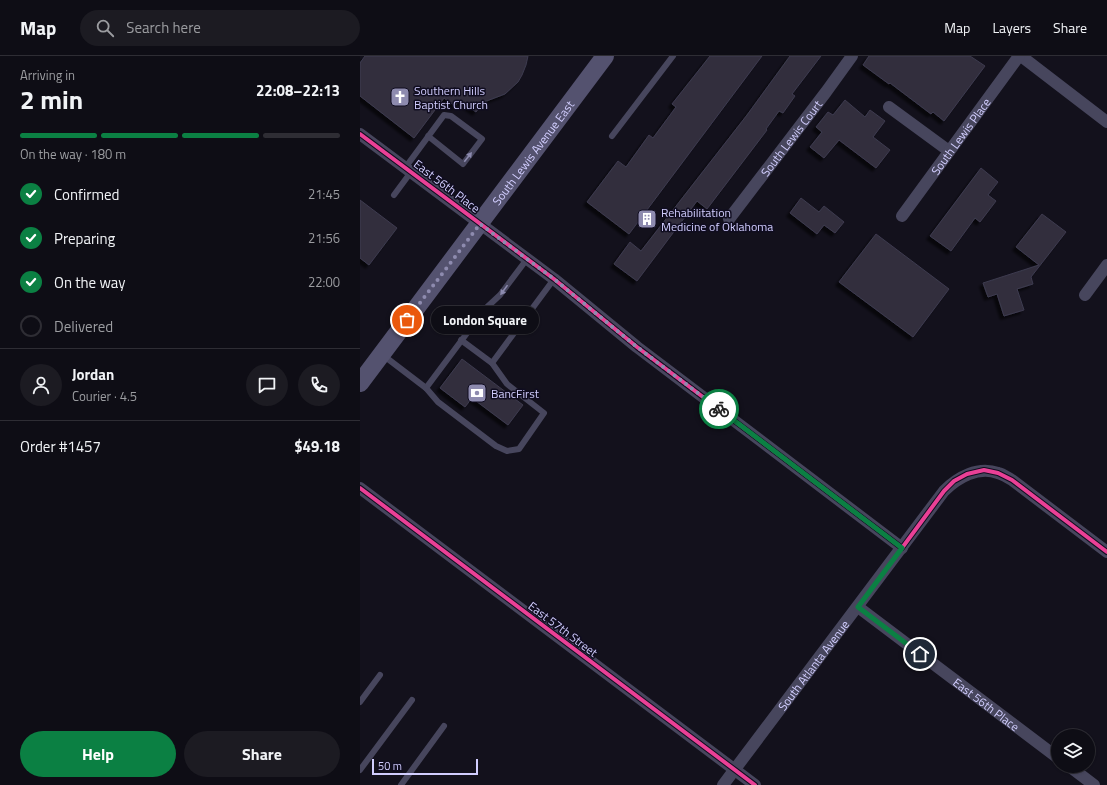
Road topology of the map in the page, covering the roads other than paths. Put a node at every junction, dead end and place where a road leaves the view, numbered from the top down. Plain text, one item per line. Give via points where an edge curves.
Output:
1 (605, 56) edge
2 (673, 56) edge
3 (852, 56) edge
4 (1020, 56) edge
5 (889, 107) dead end
6 (1107, 122) edge
7 (360, 134) edge
8 (428, 136) junction
9 (612, 136) dead end
10 (949, 151) junction
11 (408, 170) junction
12 (394, 195) dead end
13 (902, 216) dead end
14 (729, 219) dead end
15 (480, 224) junction
16 (527, 259) junction
17 (1107, 265) edge
18 (554, 279) junction
19 (1085, 295) dead end
20 (461, 340) junction
21 (381, 354) junction
22 (492, 363) junction
23 (360, 383) edge
24 (426, 388) junction
25 (360, 488) edge
26 (902, 548) junction
27 (1107, 552) edge
28 (858, 607) junction
29 (380, 675) dead end
30 (412, 700) dead end
31 (360, 702) edge
32 (444, 726) dead end
33 (1051, 753) edge
34 (360, 770) edge
35 (735, 770) junction
36 (1078, 773) edge
37 (401, 785) edge
38 (723, 785) edge
39 (755, 785) edge
40 (1094, 785) edge

1 - 15 main road, South Lewis Avenue East
2 - 9 lane
3 - 14 street, South Lewis Court
4 - 6 street
4 - 10 street, South Lewis Place
5 - 10 street
7 - 11 street, East 56th Place
8 -> 8 lane via 463,164 482,139 451,116 444,115
8 - 11 lane
10 - 13 street, South Lewis Place
11 - 12 lane
11 - 15 street, East 56th Place
15 - 16 street, East 56th Place
15 - 21 main road, South Lewis Avenue East
16 - 18 street, East 56th Place
16 -> 20 lane via 500,296 484,309
17 - 19 street
18 - 22 lane
18 - 26 street, East 56th Place via 637,347
20 - 22 lane
20 - 24 lane
21 - 23 main road, South Lewis Avenue East
21 - 24 lane
22 - 24 lane via 507,384 544,413 519,448 507,451 496,446 438,402
25 - 35 street, East 57th Street
26 - 27 street, South Atlanta Avenue via 954,481 967,474 984,470 1012,480
26 - 28 street, South Atlanta Avenue
28 - 33 street, East 56th Place
28 - 35 street, South Atlanta Avenue
29 - 31 lane
30 - 34 lane
32 - 37 lane
35 - 38 street, South Atlanta Avenue
35 - 39 street, East 57th Street
36 - 40 street

